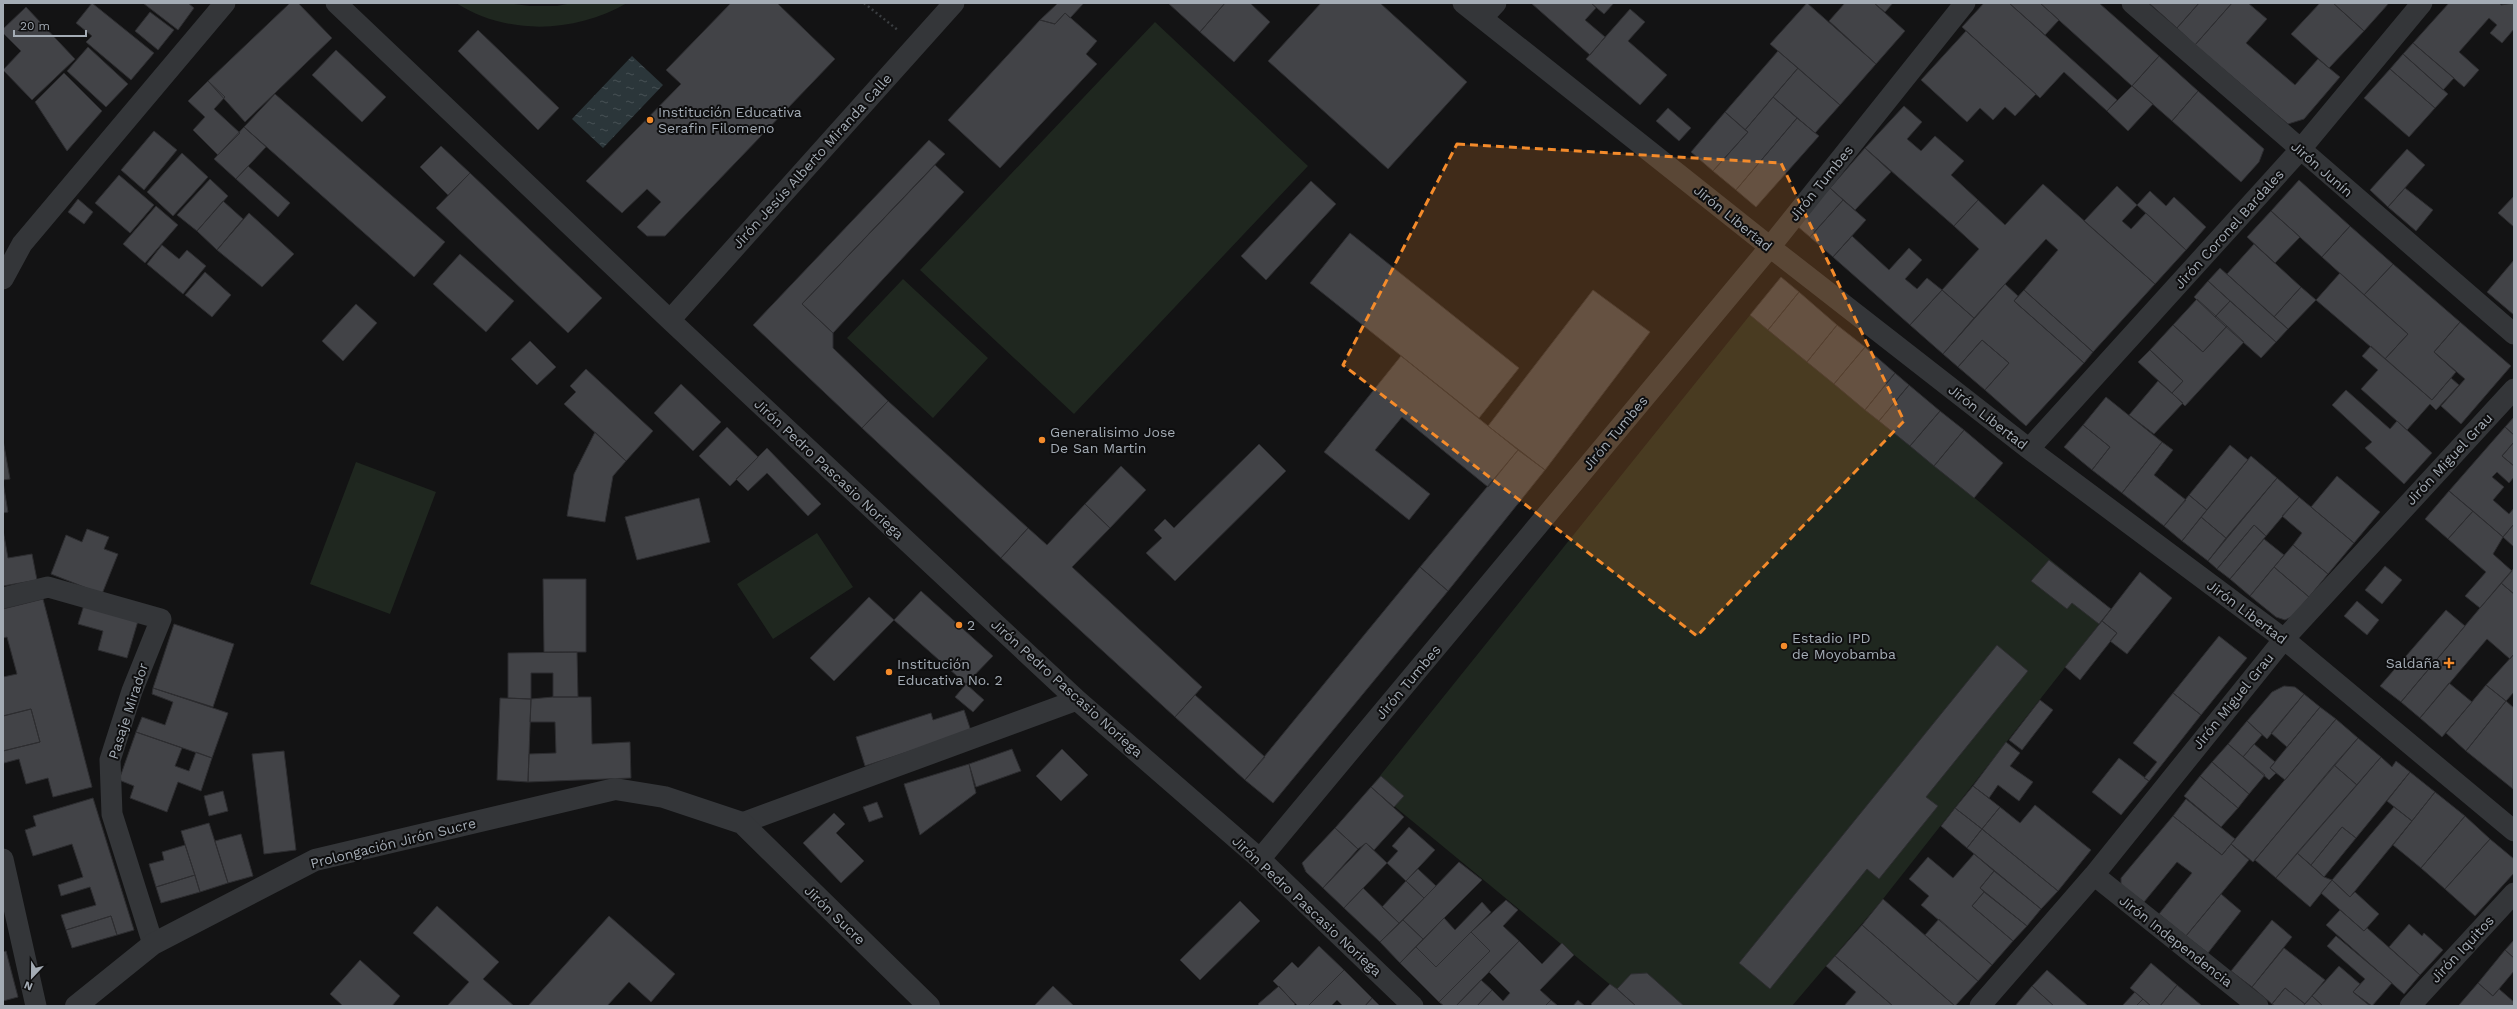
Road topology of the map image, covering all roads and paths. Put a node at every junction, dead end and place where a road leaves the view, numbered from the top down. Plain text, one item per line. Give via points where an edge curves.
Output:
1 (225, 3) edge
2 (336, 3) edge
3 (864, 3) edge
4 (954, 3) edge
5 (1463, 3) edge
6 (1965, 3) edge
7 (2132, 3) edge
8 (2422, 3) edge
9 (1489, 10) edge
10 (916, 45) junction
11 (2300, 150) junction
12 (1770, 247) junction
13 (3, 279) edge
14 (670, 320) junction
15 (2514, 334) edge
16 (2514, 389) edge
17 (2029, 449) junction
18 (3, 598) edge
19 (2284, 639) junction
20 (1077, 700) junction
21 (742, 823) junction
22 (2514, 831) edge
23 (3, 859) edge
24 (1260, 859) junction
25 (2094, 875) junction
26 (2514, 893) edge
27 (153, 944) junction
28 (36, 1006) edge
29 (76, 1006) edge
30 (929, 1006) edge
31 (1413, 1006) edge
32 (1980, 1006) edge
33 (2258, 1006) edge
34 (2410, 1006) edge

1 - 13 street via 22,244
2 - 14 street, Jirón Pedro Pascasio Noriega
3 - 10 path
4 - 10 street, Jirón Jesús Alberto Miranda Calle
5 - 9 street, Jirón Libertad
6 - 12 street, Jirón Tumbes
7 - 11 street, Jirón Junín
8 - 11 street, Jirón Coronel Bardales
9 - 12 street, Jirón Libertad
10 - 14 street, Jirón Jesús Alberto Miranda Calle
11 - 15 street, Jirón Junín
11 - 17 street, Jirón Coronel Bardales
12 - 17 street, Jirón Libertad
12 - 24 street, Jirón Tumbes
14 - 20 street, Jirón Pedro Pascasio Noriega
16 - 19 street, Jirón Miguel Grau
17 - 19 street, Jirón Libertad
18 - 27 street, Pasaje Mirador via 48,587 161,619 132,691 110,760 112,814
19 - 22 street, Jirón Libertad
19 - 25 street, Jirón Miguel Grau
20 - 21 street
20 - 24 street, Jirón Pedro Pascasio Noriega
21 - 27 street, Prolongación Jirón Sucre via 664,797 615,789 315,860
21 - 30 street, Jirón Sucre
23 - 28 street
24 - 31 street, Jirón Pedro Pascasio Noriega
25 - 32 street, Jirón Miguel Grau
25 - 33 street, Jirón Independencia
26 - 34 street, Jirón Iquitos
27 - 29 street, Prolongación Jirón Sucre

